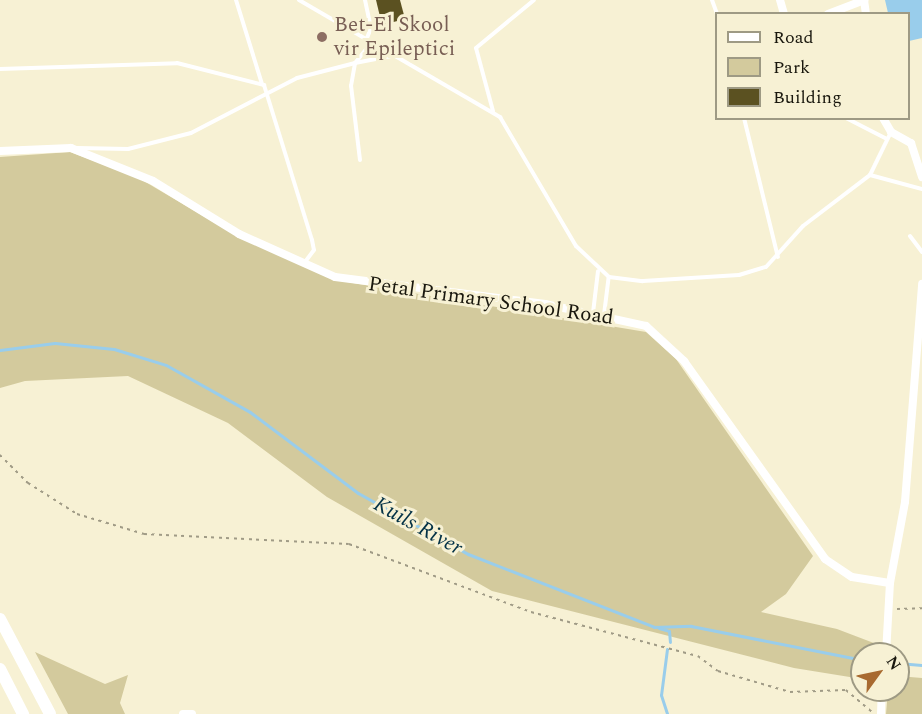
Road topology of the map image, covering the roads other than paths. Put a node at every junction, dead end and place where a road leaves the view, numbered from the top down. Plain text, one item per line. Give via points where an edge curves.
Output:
1 (236, 0) edge
2 (299, 0) edge
3 (365, 0) edge
4 (534, 0) edge
5 (864, 0) edge
6 (833, 12) edge
7 (367, 38) junction
8 (373, 41) junction
9 (396, 55) junction
10 (355, 63) junction
11 (0, 69) edge
12 (262, 84) junction
13 (267, 93) junction
14 (493, 111) junction
15 (744, 120) edge
16 (851, 120) edge
17 (884, 120) edge
18 (889, 136) junction
19 (71, 148) junction
20 (0, 151) edge
21 (360, 160) dead end
22 (870, 175) junction
23 (922, 177) edge
24 (922, 189) edge
25 (910, 236) dead end
26 (922, 252) edge
27 (779, 258) junction
28 (301, 265) junction
29 (598, 271) junction
30 (609, 277) junction
31 (922, 284) edge
32 (593, 313) junction
33 (604, 315) junction
34 (890, 583) junction
35 (0, 619) edge
36 (888, 642) edge
37 (0, 669) edge
38 (22, 714) edge
39 (50, 714) edge
40 (183, 714) edge
41 (192, 714) edge

1 - 12 lane
2 - 7 lane
3 - 7 lane via 371,28
4 - 14 lane via 476,48
5 - 6 street
7 - 8 lane
8 - 9 lane
8 - 10 lane
9 - 10 lane
9 - 14 lane
10 - 13 lane
10 - 21 lane via 351,86
11 - 12 lane via 124,61 177,63
12 - 13 lane
13 - 19 lane via 162,143 123,150
13 - 28 lane via 314,246
14 - 29 lane via 510,130 576,246
15 - 27 lane
16 - 18 lane
17 - 18 street
18 - 22 lane
18 - 23 street via 911,143
19 - 20 street, Petal Primary School Road
19 - 28 street, Petal Primary School Road via 153,181
22 - 24 lane
22 - 27 lane via 803,226
25 - 26 lane via 915,249
27 - 30 lane via 739,275 643,281
28 - 32 street, Petal Primary School Road via 359,282
29 - 30 lane
29 - 32 lane
30 - 33 lane
31 - 34 street via 905,502
32 - 33 street, Petal Primary School Road
33 - 34 street, Petal Primary School Road via 646,326 670,344 825,559 852,577
34 - 36 street
35 - 39 main road
37 - 38 main road
40 - 41 street

